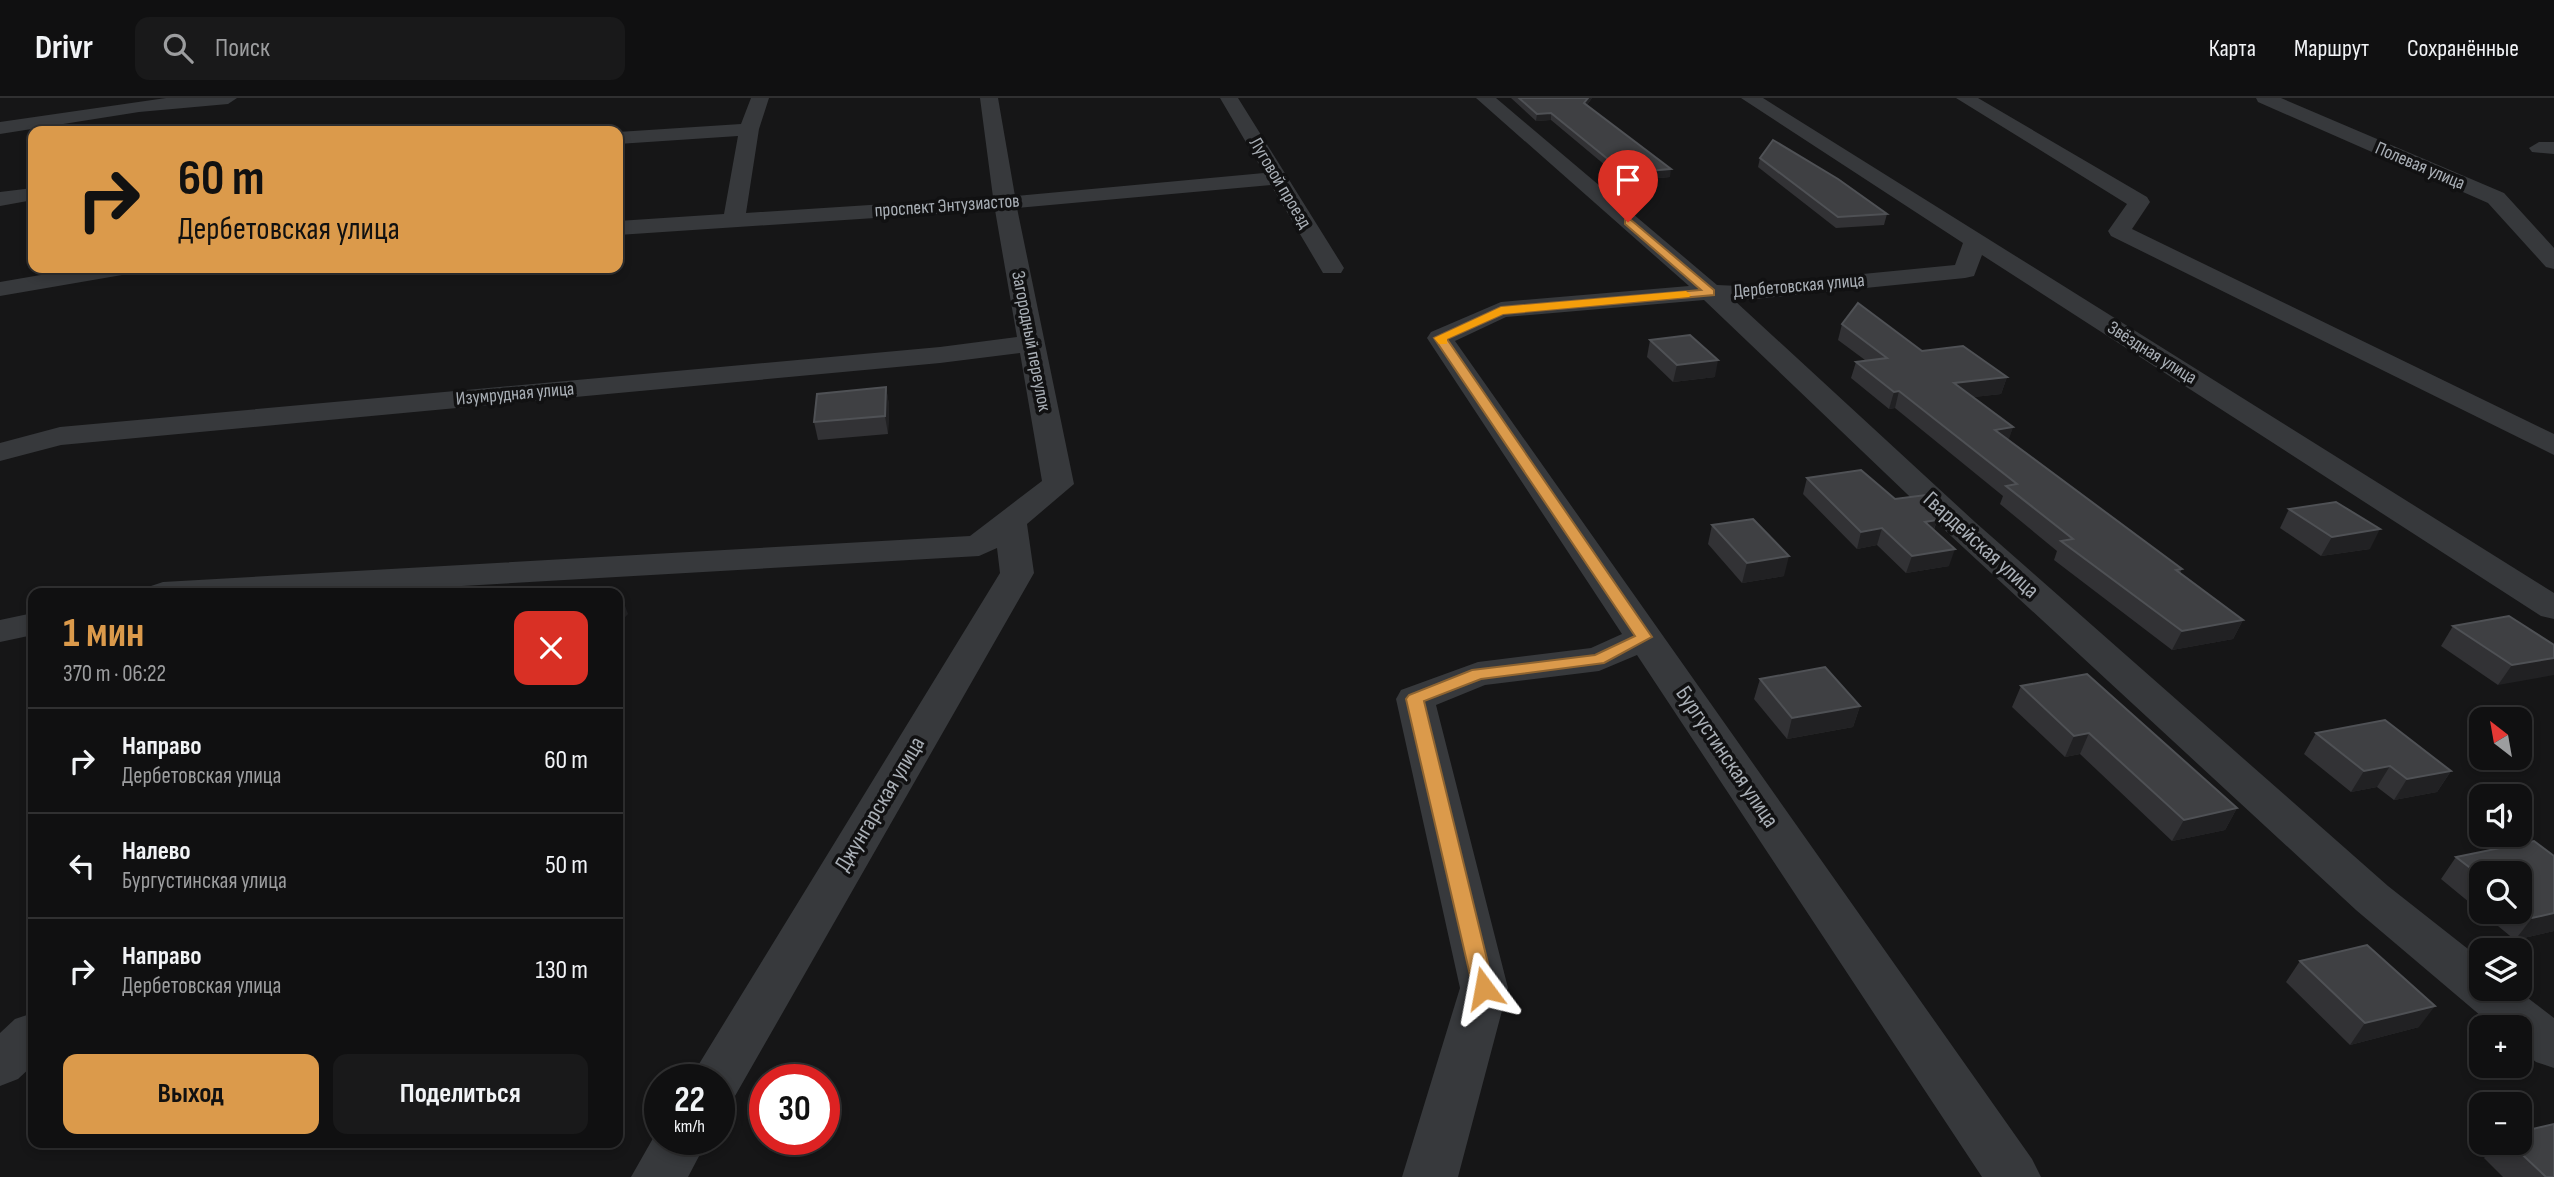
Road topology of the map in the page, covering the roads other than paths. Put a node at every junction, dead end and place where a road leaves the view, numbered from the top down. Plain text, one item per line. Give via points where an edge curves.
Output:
1 (228, 98) edge
2 (760, 98) edge
3 (989, 98) edge
4 (1229, 98) edge
5 (1485, 98) edge
6 (1750, 98) edge
7 (1965, 98) edge
8 (2265, 98) edge
9 (0, 128) edge
10 (749, 129) junction
11 (623, 138) edge
12 (1276, 178) junction
13 (28, 195) edge
14 (0, 200) edge
15 (1005, 203) junction
16 (734, 220) junction
17 (623, 228) edge
18 (1975, 241) junction
19 (2554, 262) edge
20 (1332, 268) dead end
21 (93, 273) edge
22 (0, 289) edge
23 (1710, 292) junction
24 (1440, 338) joint
25 (1031, 343) junction
26 (2554, 446) edge
27 (0, 452) edge
28 (995, 534) junction
29 (572, 569) junction
30 (248, 588) edge
31 (526, 588) edge
32 (2554, 608) edge
33 (28, 625) edge
34 (0, 631) edge
35 (1644, 637) junction
36 (2469, 977) edge
37 (2498, 1001) edge
38 (28, 1039) edge
39 (2554, 1047) edge
40 (0, 1064) edge
41 (726, 1064) edge
42 (672, 1155) edge
43 (659, 1177) edge
44 (1430, 1177) edge
45 (2013, 1177) edge

1 - 9 street via 139,106
2 - 10 street
3 - 15 street, Загородный переулок
4 - 12 street, Луговой проезд
5 - 23 street, Гвардейская улица
6 - 18 street, Звёздная улица
7 - 26 street via 2139,202 2119,230
8 - 19 street, Полевая улица via 2496,198
10 - 11 street
10 - 16 street
12 - 15 street, проспект Энтузиастов
12 - 20 street, Луговой проезд
13 - 14 street
15 - 16 street, проспект Энтузиастов
15 - 25 street, Загородный переулок
16 - 17 street, проспект Энтузиастов
18 - 23 street, Дербетовская улица via 1965,271 1739,294
18 - 32 street, Звёздная улица
21 - 22 street
23 - 24 street, Дербетовская улица via 1501,310
23 - 36 street, Гвардейская улица via 2361,889
24 - 35 street, Бургустинская улица
25 - 27 street, Изумрудная улица via 60,436
25 - 28 street, Загородный переулок via 1058,484
28 - 29 street
28 - 41 street, Джунгарская улица via 1017,573
29 - 30 street
29 - 31 street
33 - 34 street
35 - 44 street via 1599,659 1478,674 1415,699 1484,988
35 - 45 street, Бургустинская улица
37 - 39 street, Гвардейская улица
38 - 40 street
42 - 43 street

